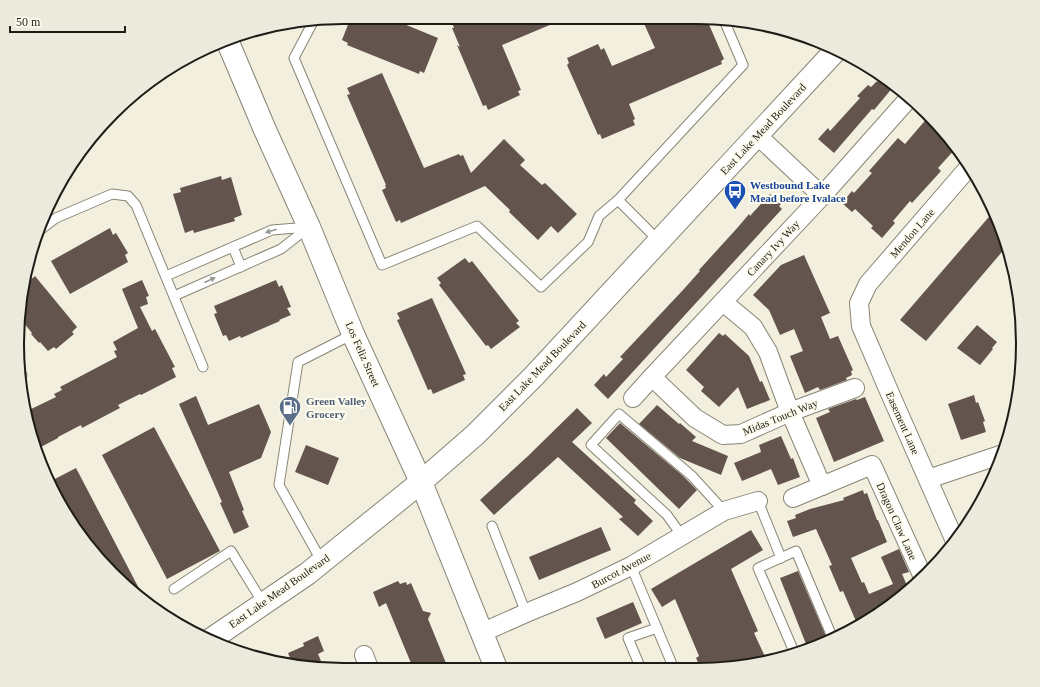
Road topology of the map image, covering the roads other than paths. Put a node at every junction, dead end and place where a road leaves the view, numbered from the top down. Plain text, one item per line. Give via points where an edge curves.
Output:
1 (311, 26) edge
2 (727, 26) edge
3 (229, 45) edge
4 (832, 54) edge
5 (906, 102) edge
6 (757, 136) junction
7 (965, 171) edge
8 (822, 196) junction
9 (618, 200) junction
10 (47, 225) edge
11 (309, 227) junction
12 (659, 241) junction
13 (233, 247) junction
14 (241, 266) junction
15 (166, 276) junction
16 (174, 296) junction
17 (723, 302) junction
18 (859, 302) joint
19 (353, 334) junction
20 (203, 367) dead end
21 (652, 377) junction
22 (855, 388) dead end
23 (633, 398) dead end
24 (790, 412) junction
25 (995, 457) edge
26 (928, 479) junction
27 (421, 482) junction
28 (822, 486) junction
29 (793, 498) dead end
30 (758, 501) joint
31 (724, 511) junction
32 (492, 526) dead end
33 (952, 535) edge
34 (682, 536) junction
35 (781, 558) junction
36 (322, 562) junction
37 (631, 566) junction
38 (920, 571) edge
39 (174, 590) dead end
40 (263, 603) junction
41 (526, 613) junction
42 (657, 628) junction
43 (481, 633) junction
44 (831, 633) edge
45 (215, 636) edge
46 (792, 648) edge
47 (494, 663) edge
48 (638, 663) edge
49 (672, 663) edge

1 - 9 lane via 294,58 382,265 477,226 541,287 588,242 599,216
2 - 9 lane via 743,64
3 - 11 main road, Los Feliz Street via 264,130
4 - 6 main road, East Lake Mead Boulevard
5 - 8 street, Canary Ivy Way
6 - 8 street
6 - 12 main road, East Lake Mead Boulevard
7 - 18 street, Mendon Lane via 868,284
8 - 17 street, Canary Ivy Way
9 - 12 lane
10 - 15 lane via 56,218 112,194 128,196 136,205
11 -> 13 lane via 272,230
11 - 14 lane via 281,249
11 - 19 main road, Los Feliz Street
12 - 27 main road, East Lake Mead Boulevard via 534,376 475,435
13 - 14 lane
13 - 15 lane
16 -> 14 lane
15 - 16 lane
16 - 20 lane
17 - 21 street, Canary Ivy Way
17 - 24 street via 753,327 768,352
18 - 26 street, Easement Lane via 861,326
19 - 27 main road, Los Feliz Street
19 - 36 lane via 298,362 279,485
21 - 23 street, Canary Ivy Way
21 - 24 street, Midas Touch Way via 695,418 723,435 741,434
22 - 24 street, Midas Touch Way
24 - 28 street
25 - 26 street
26 - 33 street, Easement Lane
27 - 36 main road, East Lake Mead Boulevard
27 - 43 main road, Los Feliz Street
28 - 29 street
28 - 38 street, Dragon Claw Lane via 872,465
30 - 31 street, Burcot Avenue
30 - 35 lane
31 - 34 street, Burcot Avenue
31 - 34 lane via 692,476 619,414 591,444 667,515
32 - 41 lane
34 - 37 street, Burcot Avenue
35 - 44 lane via 796,551
35 - 46 lane via 758,568
36 - 40 main road, East Lake Mead Boulevard
37 - 41 street, Burcot Avenue
37 - 42 lane
39 - 40 lane via 231,551
40 - 45 main road, East Lake Mead Boulevard
41 - 43 street, Burcot Avenue
42 - 48 lane via 628,638
42 - 49 lane
43 - 47 main road, Los Feliz Street

